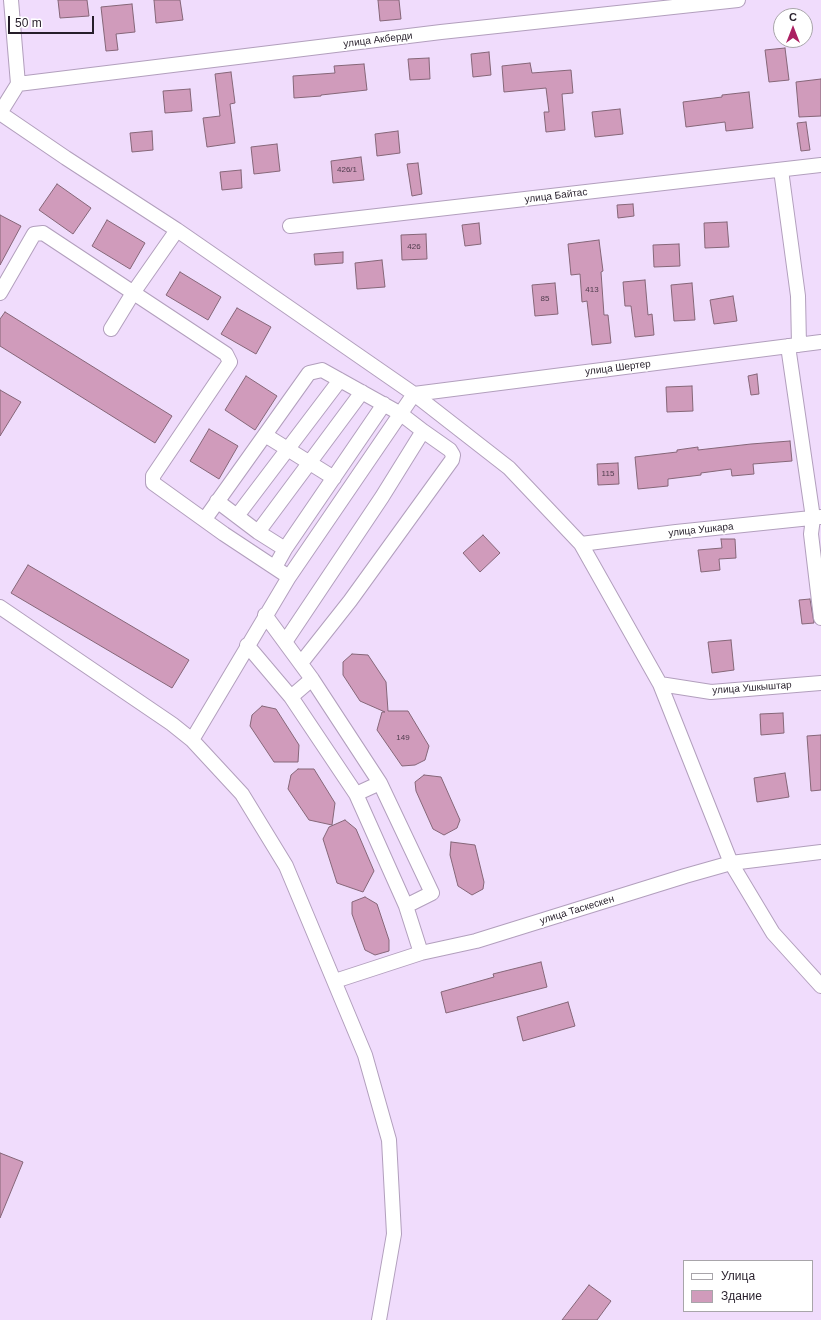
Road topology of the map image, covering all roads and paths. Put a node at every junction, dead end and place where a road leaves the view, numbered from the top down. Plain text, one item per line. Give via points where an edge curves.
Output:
1 (11, 0) edge
2 (738, 0) edge
3 (18, 84) junction
4 (0, 113) edge
5 (821, 165) edge
6 (781, 170) junction
7 (290, 226) dead end
8 (177, 230) junction
9 (0, 293) edge
10 (132, 293) junction
11 (111, 329) dead end
12 (821, 342) edge
13 (794, 345) junction
14 (340, 380) junction
15 (362, 392) junction
16 (414, 394) junction
17 (384, 404) junction
18 (401, 414) junction
19 (423, 431) junction
20 (265, 435) junction
21 (288, 448) junction
22 (310, 463) junction
23 (334, 478) junction
24 (217, 501) junction
25 (237, 516) junction
26 (817, 517) edge
27 (205, 519) junction
28 (258, 532) junction
29 (581, 544) junction
30 (285, 549) junction
31 (275, 567) junction
32 (289, 577) junction
33 (0, 607) edge
34 (265, 615) junction
35 (821, 618) edge
36 (285, 642) junction
37 (247, 645) junction
38 (301, 663) junction
39 (312, 679) junction
40 (821, 683) edge
41 (660, 684) junction
42 (291, 697) junction
43 (192, 740) junction
44 (380, 783) junction
45 (356, 794) junction
46 (821, 852) edge
47 (731, 863) junction
48 (406, 906) junction
49 (421, 954) junction
50 (335, 981) junction
51 (821, 986) edge
52 (379, 1320) edge

1 - 3 street
2 - 3 street, улица Акберди via 440,32
3 - 4 street
4 - 8 street
5 - 6 street, улица Байтас
6 - 7 street, улица Байтас
6 - 13 street via 798,296
8 - 10 street
8 - 16 street
9 - 10 street via 34,234 43,233
10 - 11 street
10 - 27 street via 226,354 230,362 153,476 154,483
12 - 13 street, улица Шертер
13 - 16 street, улица Шертер
13 - 26 street
14 - 15 street
14 - 20 street via 322,370 309,373
14 - 21 street
15 - 17 street
15 - 22 street
16 - 18 street
16 - 29 street via 509,468
17 - 18 street
17 - 23 street
18 - 19 street
18 - 32 street
19 - 36 street
19 - 38 street via 450,450 452,460
20 - 21 street
20 - 24 street
21 - 22 street
21 - 25 street
22 - 23 street
22 - 28 street
23 - 30 street
24 - 25 street
24 - 27 street
25 - 28 street
26 - 29 street, улица Ушкара
26 - 35 street via 811,534
27 - 31 street
28 - 30 street
29 - 41 street
30 - 31 street
31 - 32 street
32 - 34 street
33 - 43 street
34 - 36 street
34 - 37 street
36 - 38 street
37 - 42 street
37 - 43 street
38 - 39 street
39 - 42 street
39 - 44 street
40 - 41 street, улица Ушкыштар via 711,692
41 - 47 street
42 - 45 street
43 - 50 street via 242,794 286,866
44 - 45 street
44 - 48 street via 432,893
45 - 48 street
46 - 47 street, улица Таскескен
47 - 49 street, улица Таскескен via 476,941
47 - 51 street via 773,933
48 - 49 street
49 - 50 street, улица Таскескен
50 - 52 street via 365,1055 389,1140 394,1234

